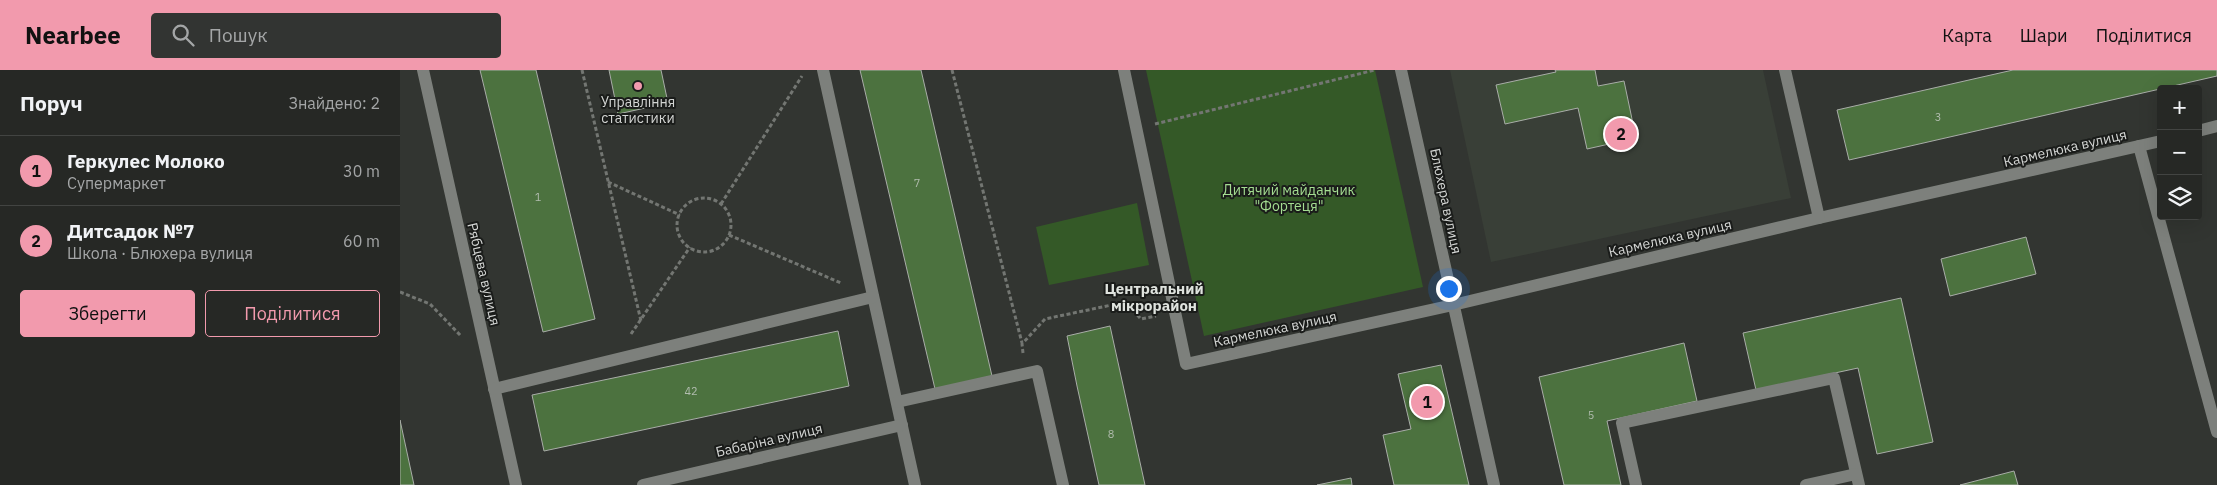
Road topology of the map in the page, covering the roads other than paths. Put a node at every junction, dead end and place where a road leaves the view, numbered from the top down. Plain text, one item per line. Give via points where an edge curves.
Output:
1 (423, 70) edge
2 (823, 70) edge
3 (1124, 70) edge
4 (1401, 70) edge
5 (1785, 70) edge
6 (2217, 126) edge
7 (2202, 130) edge
8 (2157, 142) edge
9 (2140, 146) junction
10 (1819, 218) junction
11 (873, 297) junction
12 (1453, 305) junction
13 (2217, 379) edge
14 (2204, 382) junction
15 (494, 389) junction
16 (897, 402) junction
17 (902, 425) junction
18 (2217, 432) edge
19 (1857, 480) edge
20 (516, 485) edge
21 (643, 485) edge
22 (915, 485) edge
23 (1064, 485) edge
24 (1494, 485) edge
25 (1636, 485) edge
26 (1806, 485) edge

1 - 15 street, Рябцева вулиця
2 - 11 street
3 - 12 street, Кармелюка вулиця via 1186,364
4 - 12 street, Блюхера вулиця
5 - 10 street
6 - 7 street
8 - 9 street, Кармелюка вулиця
9 - 10 street, Кармелюка вулиця
9 - 14 street
10 - 12 street, Кармелюка вулиця
11 - 15 street
11 - 16 street
12 - 24 street, Блюхера вулиця
13 - 14 street
14 - 18 street
15 - 20 street, Рябцева вулиця
16 - 17 street
16 - 23 street via 1037,371
17 - 21 street, Бабаріна вулиця
17 - 22 street
19 - 25 street via 1834,378 1622,423
19 - 26 street

